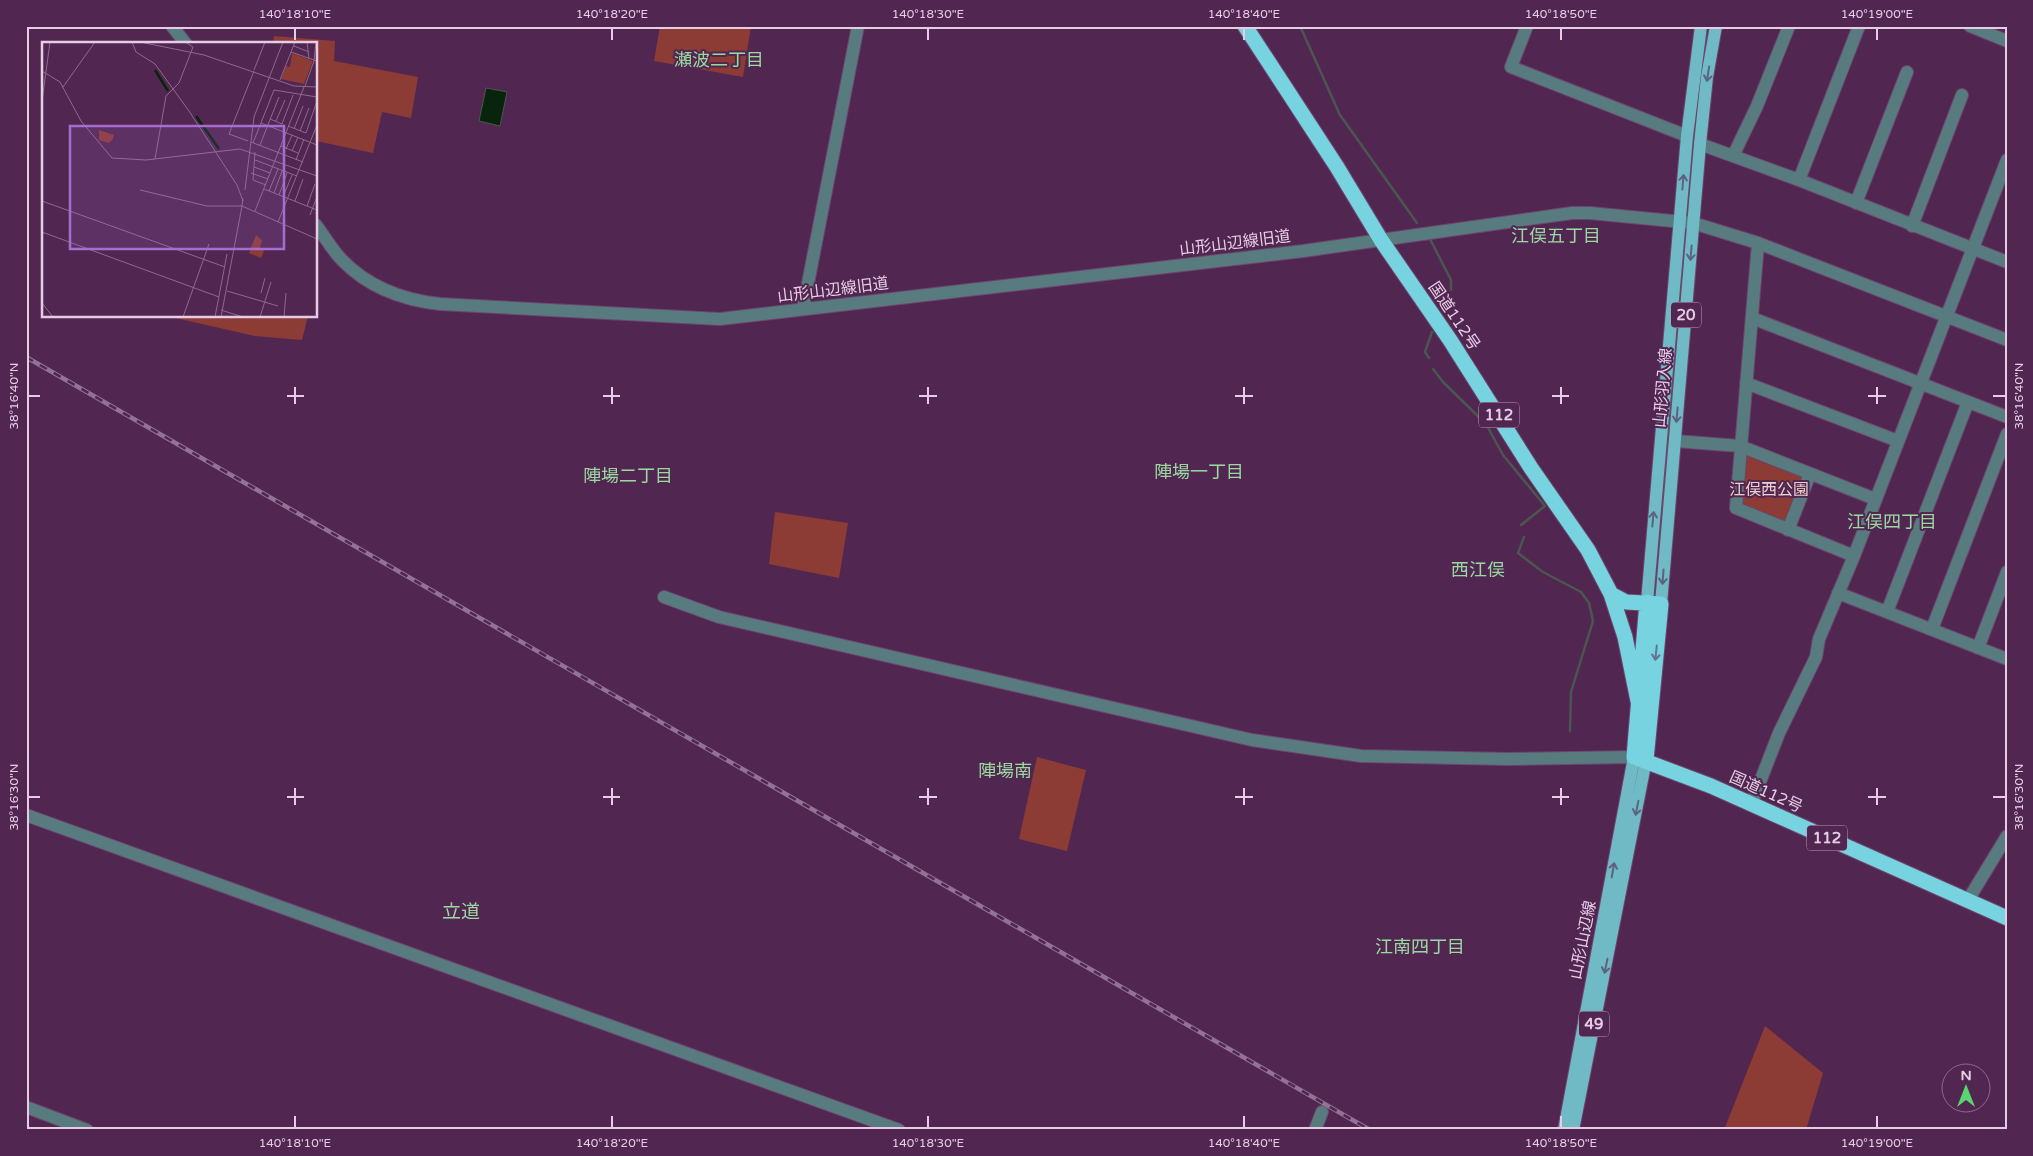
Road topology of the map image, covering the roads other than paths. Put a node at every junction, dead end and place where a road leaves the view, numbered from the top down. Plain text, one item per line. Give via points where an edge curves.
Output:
1 (172, 26) edge
2 (858, 26) edge
3 (1245, 26) edge
4 (1527, 26) edge
5 (1701, 26) edge
6 (1716, 26) edge
7 (1789, 26) edge
8 (1860, 26) edge
9 (1970, 26) edge
10 (2007, 40) edge
11 (184, 42) edge
12 (1906, 72) dead end
13 (1962, 95) dead end
14 (1687, 136) junction
15 (1700, 144) junction
16 (1733, 156) junction
17 (2007, 160) edge
18 (1799, 180) junction
19 (2001, 190) edge
20 (1856, 203) junction
21 (1680, 222) junction
22 (1693, 223) junction
23 (1912, 226) junction
24 (318, 228) edge
25 (1380, 240) junction
26 (1758, 243) junction
27 (1973, 249) junction
28 (2007, 262) edge
29 (804, 309) junction
30 (1947, 317) junction
31 (1752, 318) junction
32 (2007, 340) edge
33 (1921, 382) junction
34 (1746, 383) junction
35 (1968, 402) junction
36 (2007, 417) edge
37 (2007, 434) edge
38 (1675, 441) junction
39 (1898, 441) junction
40 (1740, 446) junction
41 (1810, 474) junction
42 (1876, 499) junction
43 (1788, 530) junction
44 (1854, 556) junction
45 (2007, 572) edge
46 (1838, 593) junction
47 (1611, 594) junction
48 (664, 597) dead end
49 (1654, 603) junction
50 (1887, 612) junction
51 (1932, 629) junction
52 (1978, 648) junction
53 (2007, 659) edge
54 (1638, 701) junction
55 (1640, 759) junction
56 (1751, 804) junction
57 (26, 815) edge
58 (2007, 836) edge
59 (1968, 900) junction
60 (1610, 918) junction
61 (2007, 918) edge
62 (26, 1107) edge
63 (1322, 1112) dead end
64 (86, 1130) edge
65 (899, 1130) edge
66 (1315, 1130) edge
67 (1564, 1130) edge
68 (1573, 1130) edge

1 - 11 street
2 - 29 street
3 - 25 highway, 国道112号 / 112 via 1337,167
4 - 14 street via 1511,67
5 - 14 main road, 山形羽入線 / 20
6 -> 15 main road, 山形羽入線 / 20
7 - 16 street via 1758,106
8 - 18 street
9 - 10 street
12 - 20 street
13 - 23 street
21 -> 14 main road, 山形羽入線 / 20
15 - 16 street
15 - 22 main road, 山形羽入線 / 20
16 - 18 street
17 - 19 street
18 - 20 street
19 - 27 street
20 - 23 street
21 - 22 street, 山形山辺線旧道
21 - 25 street, 山形山辺線旧道 via 1572,213
49 -> 21 main road, 山形羽入線 / 20
22 - 26 street, 山形山辺線旧道
22 -> 38 main road, 山形羽入線 / 20
23 - 27 street
24 - 29 street, 山形山辺線旧道 via 342,260 362,278 414,301 720,319
25 - 29 street, 山形山辺線旧道
25 - 47 highway, 国道112号 / 112 via 1588,550
26 - 30 street, 山形山辺線旧道
26 - 31 street
27 - 28 street
27 - 30 street
30 - 32 street, 山形山辺線旧道
30 - 33 street
31 - 33 street
31 - 34 street
33 - 35 street
33 - 39 street
34 - 39 street
34 - 40 street
35 - 36 street
35 - 50 street
37 - 51 street
38 - 40 street
38 -> 49 main road, 山形羽入線 / 20
39 - 42 street
40 - 41 street
40 - 43 street via 1736,508
41 - 42 street
41 - 43 street
42 - 44 street
43 - 44 street
44 - 46 street
45 - 52 street
46 - 50 street
46 - 56 street via 1819,639 1816,657 1779,733
47 - 49 highway via 1626,602
47 - 54 highway, 国道112号 via 1625,637
48 - 55 street via 718,617 1252,740 1304,749 1361,756
49 - 54 highway
49 -> 55 highway
50 - 51 street
51 - 52 street
52 - 53 street
54 - 55 highway
55 - 56 highway, 国道112号 / 112
55 - 60 main road, 山形山辺線 / 49
56 - 59 highway, 国道112号 / 112
57 - 65 street
58 - 59 street
59 - 61 highway, 国道112号 / 112
60 - 67 main road, 山形山辺線 / 49
60 -> 68 main road, 山形山辺線 / 49
62 - 64 street
63 - 66 street

